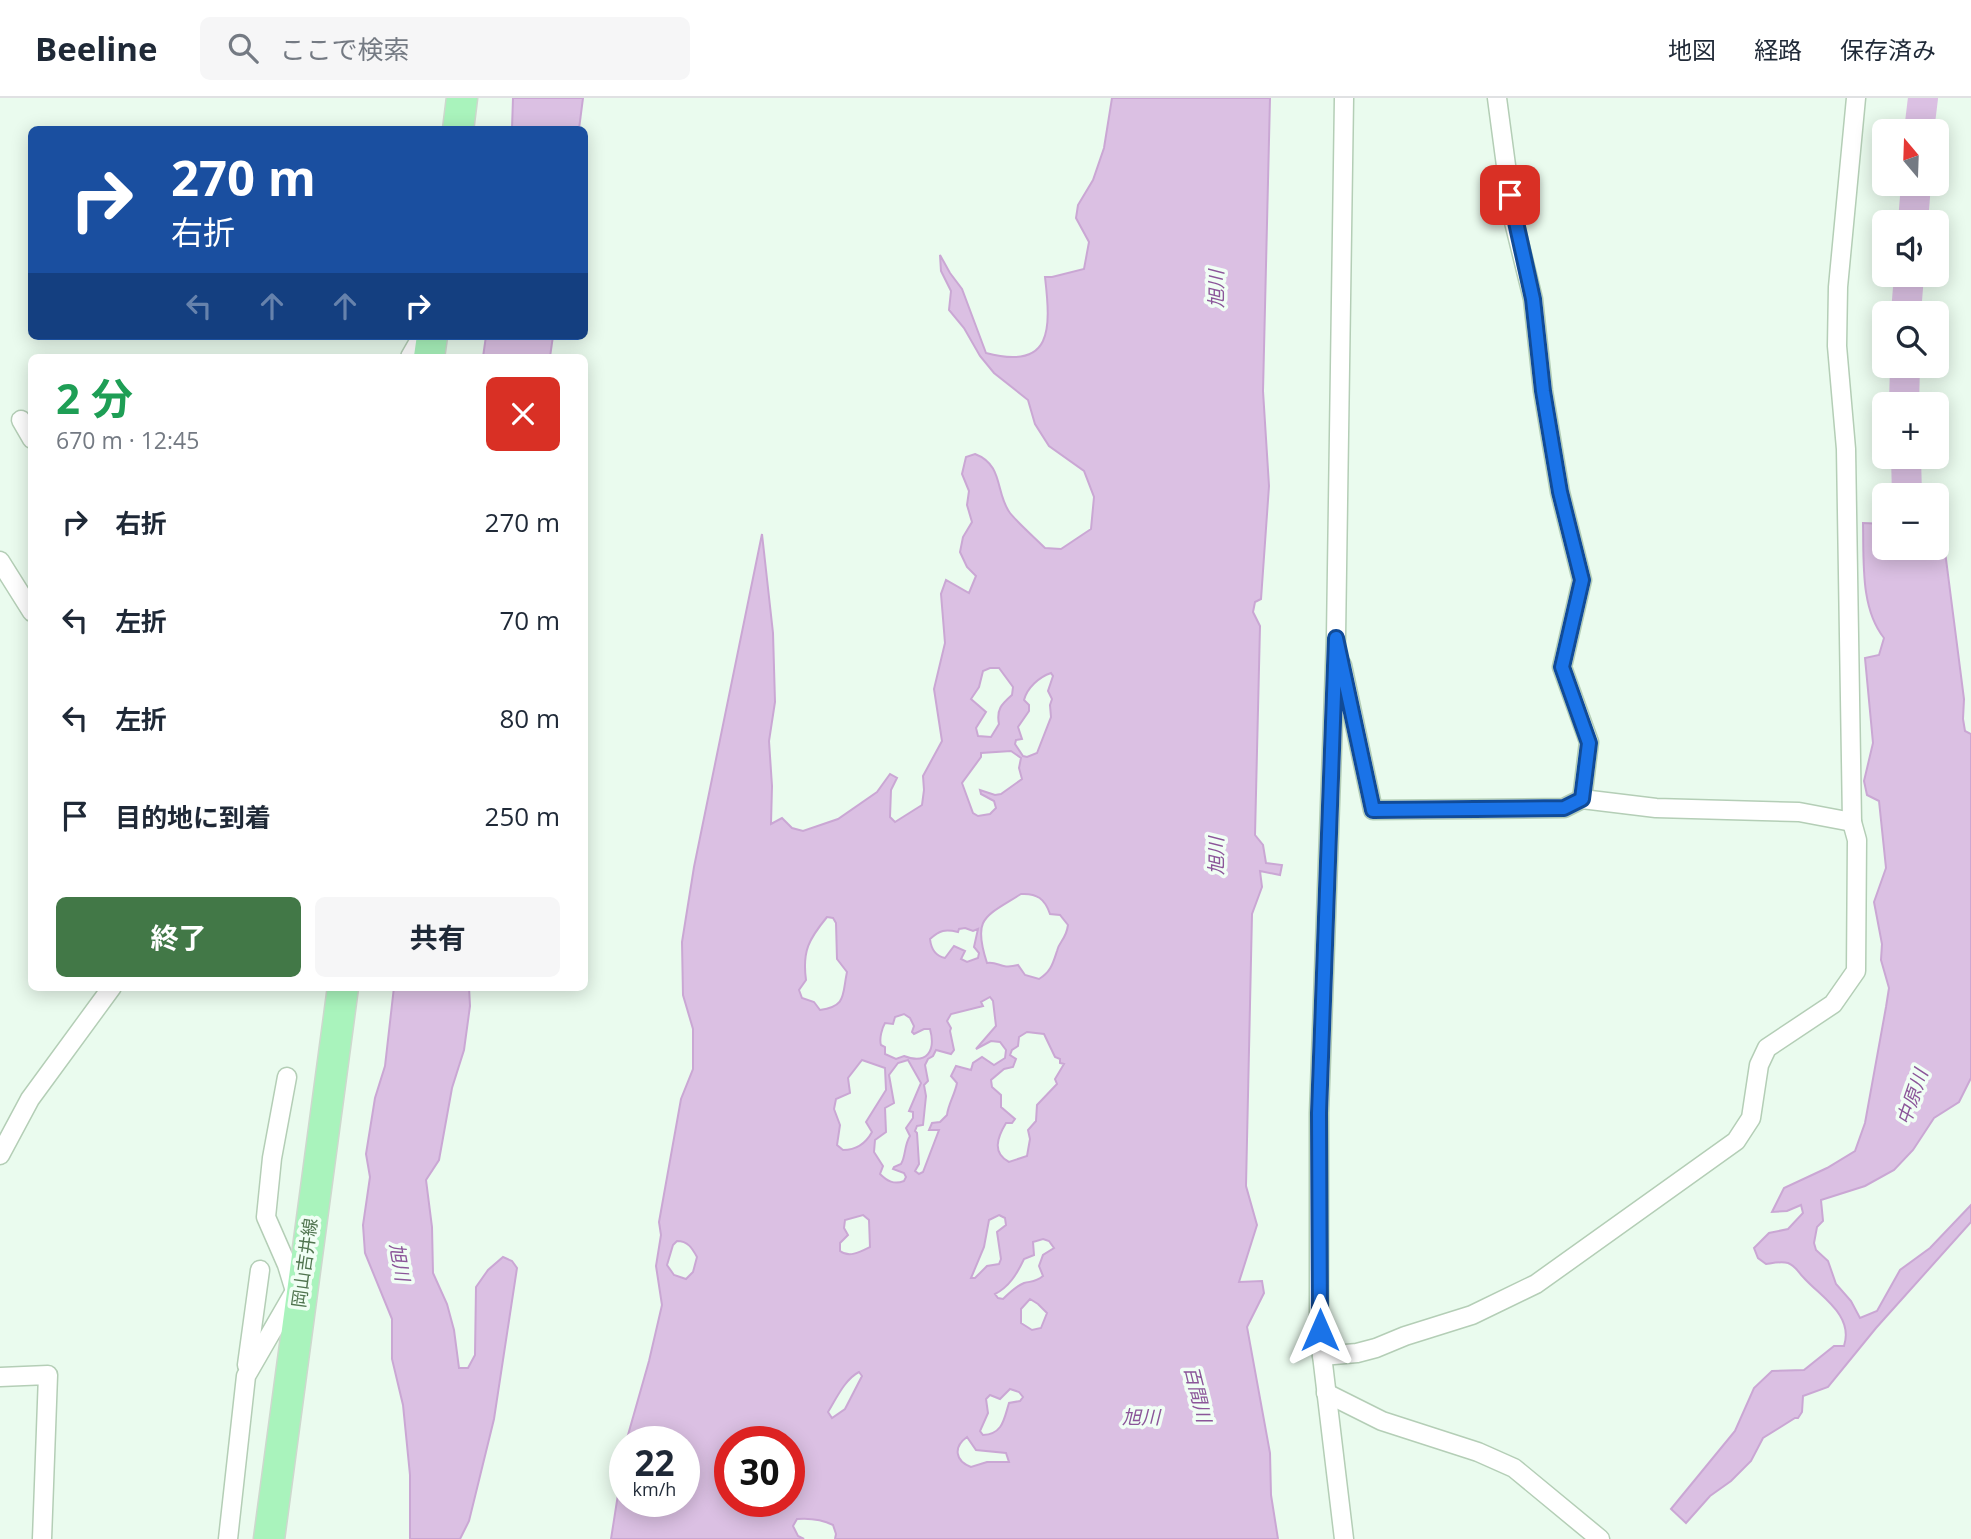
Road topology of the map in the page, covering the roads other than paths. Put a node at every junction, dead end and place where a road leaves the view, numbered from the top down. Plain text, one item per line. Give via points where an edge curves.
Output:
1 (462, 98) edge
2 (1344, 98) edge
3 (1497, 98) edge
4 (1856, 98) edge
5 (458, 126) edge
6 (21, 420) dead end
7 (28, 432) edge
8 (0, 561) edge
9 (28, 606) edge
10 (1336, 638) junction
11 (1582, 799) junction
12 (1852, 822) junction
13 (109, 991) edge
14 (342, 991) edge
15 (287, 1077) dead end
16 (0, 1155) edge
17 (260, 1270) dead end
18 (298, 1292) junction
19 (1322, 1356) junction
20 (246, 1376) junction
21 (0, 1377) edge
22 (1326, 1394) junction
23 (42, 1539) edge
24 (228, 1539) edge
25 (269, 1539) edge
26 (1345, 1539) edge
27 (1600, 1539) edge

1 - 5 main road
2 - 10 street
3 - 11 street via 1513,218 1533,299 1560,492 1582,580 1562,667 1589,743
4 - 12 street via 1838,287 1837,346 1846,449
6 - 7 street
8 - 9 street
10 - 11 street via 1373,810 1564,808
10 - 19 street via 1319,1113
11 - 12 street via 1656,808 1799,812
12 - 19 street via 1857,840 1856,971 1833,1004 1767,1048 1759,1065 1751,1118 1736,1141 1536,1284 1472,1315 1376,1348
13 - 16 street via 30,1099
14 - 18 main road, 岡山吉井線
15 - 18 street via 266,1217
17 - 20 street
18 - 20 street
18 - 25 main road, 岡山吉井線
19 - 22 street
20 - 24 street
21 - 23 street via 48,1376
22 - 26 street
22 - 27 street via 1382,1421 1514,1468

